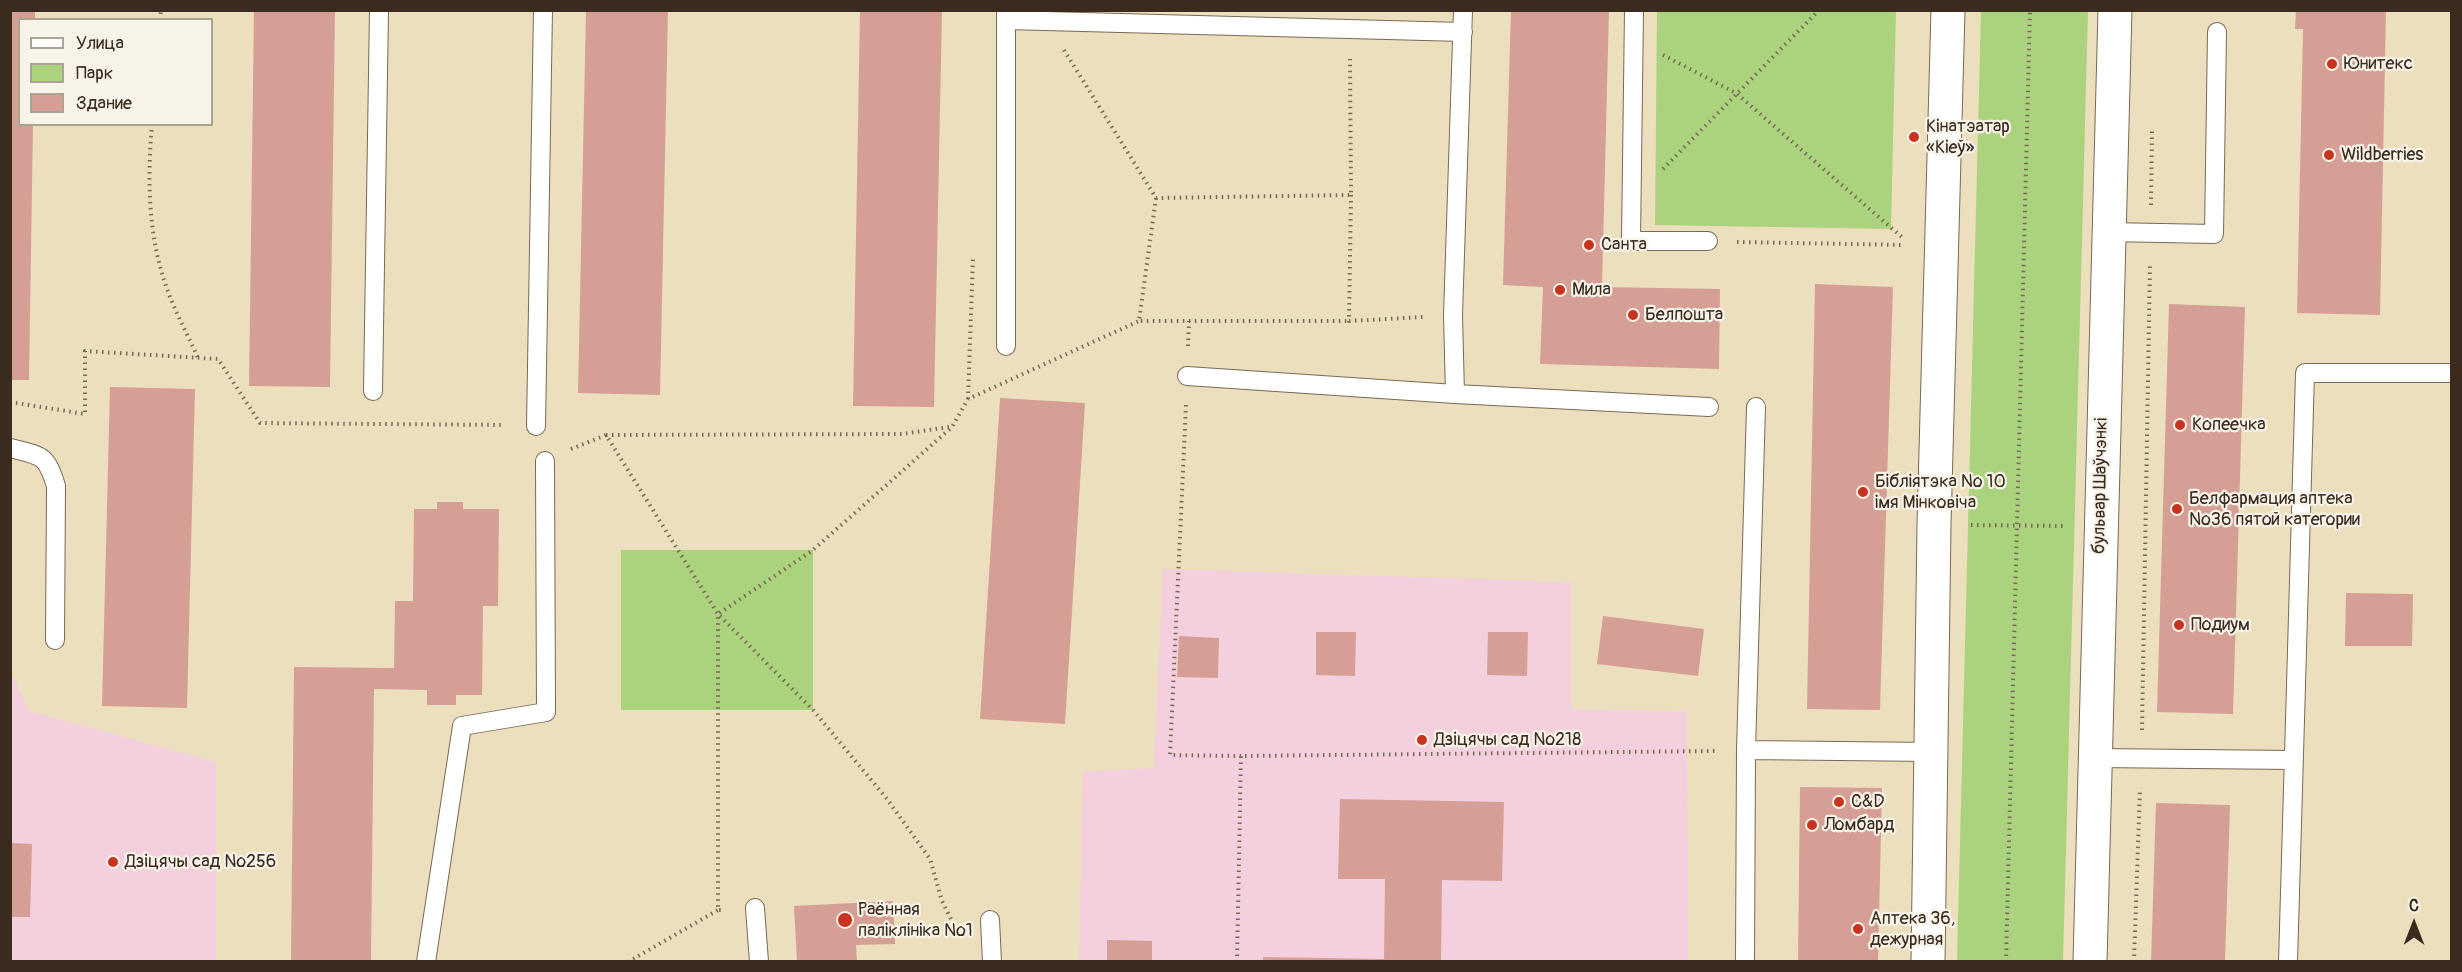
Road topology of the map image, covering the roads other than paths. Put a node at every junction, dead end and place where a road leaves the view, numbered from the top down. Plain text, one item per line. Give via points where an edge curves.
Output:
1 (379, 10) edge
2 (543, 10) edge
3 (1463, 10) edge
4 (1634, 10) edge
5 (1948, 10) edge
6 (2115, 10) edge
7 (1006, 15) edge
8 (1463, 32) junction
9 (2217, 32) dead end
10 (2108, 232) junction
11 (1708, 241) road end
12 (1006, 346) dead end
13 (2451, 373) edge
14 (1187, 376) road end
15 (373, 391) dead end
16 (1455, 394) junction
17 (1709, 407) dead end
18 (1756, 407) dead end
19 (536, 426) road end
20 (10, 448) edge
21 (545, 460) road end
22 (55, 640) dead end
23 (1746, 750) junction
24 (1932, 752) junction
25 (2095, 758) junction
26 (2293, 760) junction
27 (755, 908) road end
28 (990, 920) dead end
29 (426, 962) edge
30 (759, 962) edge
31 (992, 962) edge
32 (1745, 962) edge
33 (1928, 962) edge
34 (2090, 962) edge
35 (2288, 962) edge

1 - 15 lane
2 - 19 lane
3 - 8 lane
4 - 11 lane via 1631,241
5 - 24 main road
6 - 10 main road, бульвар Шаўчэнкі
7 - 8 lane via 1046,22
7 - 12 lane
8 - 16 lane via 1453,315
9 - 10 lane via 2214,234
10 - 25 main road, бульвар Шаўчэнкі
13 - 26 lane via 2305,373
14 - 16 lane
16 - 17 lane
18 - 23 lane
20 - 22 lane via 38,455 49,463 56,486
21 - 29 lane via 546,712 462,726
23 - 24 lane
23 - 32 lane
24 - 33 main road
25 - 26 lane
25 - 34 main road, бульвар Шаўчэнкі
26 - 35 lane
27 - 30 lane
28 - 31 lane

